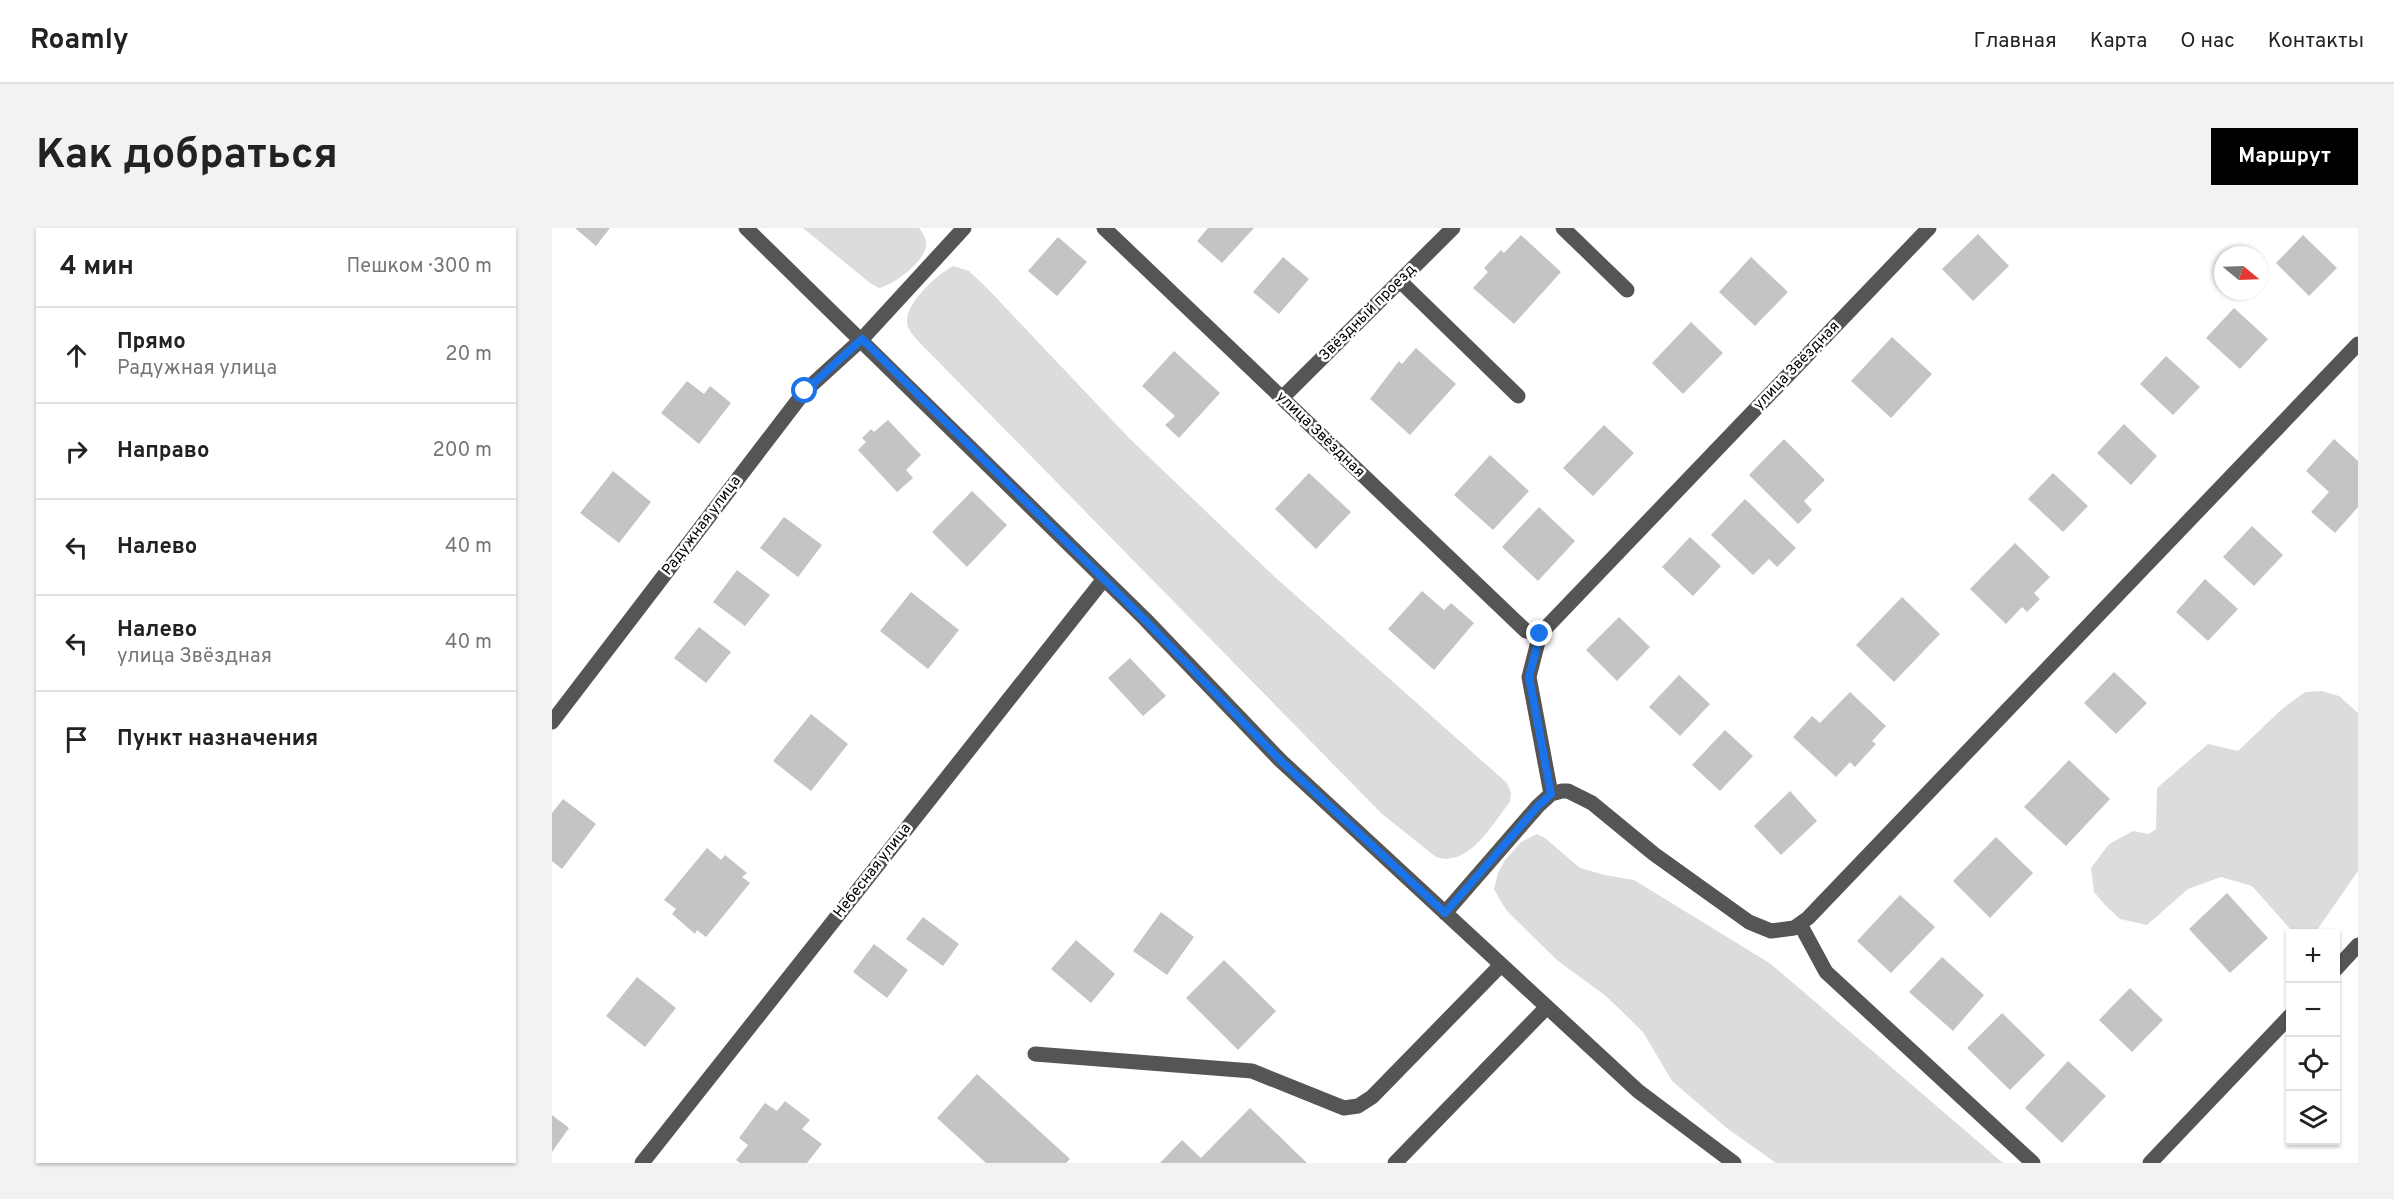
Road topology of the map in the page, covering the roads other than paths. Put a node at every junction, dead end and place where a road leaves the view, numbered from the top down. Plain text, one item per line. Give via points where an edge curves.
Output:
1 (747, 228) edge
2 (964, 228) edge
3 (1104, 228) edge
4 (1453, 228) edge
5 (1563, 228) edge
6 (1929, 228) edge
7 (1400, 281) junction
8 (1627, 290) dead end
9 (862, 339) junction
10 (2358, 344) edge
11 (1518, 396) dead end
12 (1282, 398) junction
13 (1104, 579) junction
14 (1540, 634) junction
15 (552, 722) edge
16 (1551, 794) junction
17 (1445, 913) junction
18 (1800, 924) junction
19 (2358, 945) edge
20 (1501, 965) junction
21 (2340, 965) edge
22 (1546, 1008) junction
23 (2286, 1020) edge
24 (1035, 1054) dead end
25 (642, 1163) edge
26 (1395, 1163) edge
27 (1734, 1163) edge
28 (2033, 1163) edge
29 (2150, 1163) edge

1 - 9 street
2 - 9 street, Радужная улица
3 - 12 street, улица Звёздная
4 - 7 street, Звёздный проезд
5 - 8 street
6 - 14 street, улица Звёздная
7 - 11 street
7 - 12 street, Звёздный проезд
9 - 13 street
9 - 15 street, Радужная улица via 805,391
10 - 18 street
12 - 14 street, улица Звёздная via 1526,631
13 - 17 street via 1280,760
13 - 25 street, Небесная улица
14 - 16 street, улица Звёздная via 1529,677
16 - 17 street
16 - 18 street via 1568,791 1592,803 1654,854 1749,922 1771,931
17 - 20 street
18 - 28 street via 1826,972
19 - 21 street
20 - 22 street
20 - 24 street via 1372,1097 1353,1108 1336,1106 1252,1071
22 - 26 street
22 - 27 street via 1638,1091
23 - 29 street

